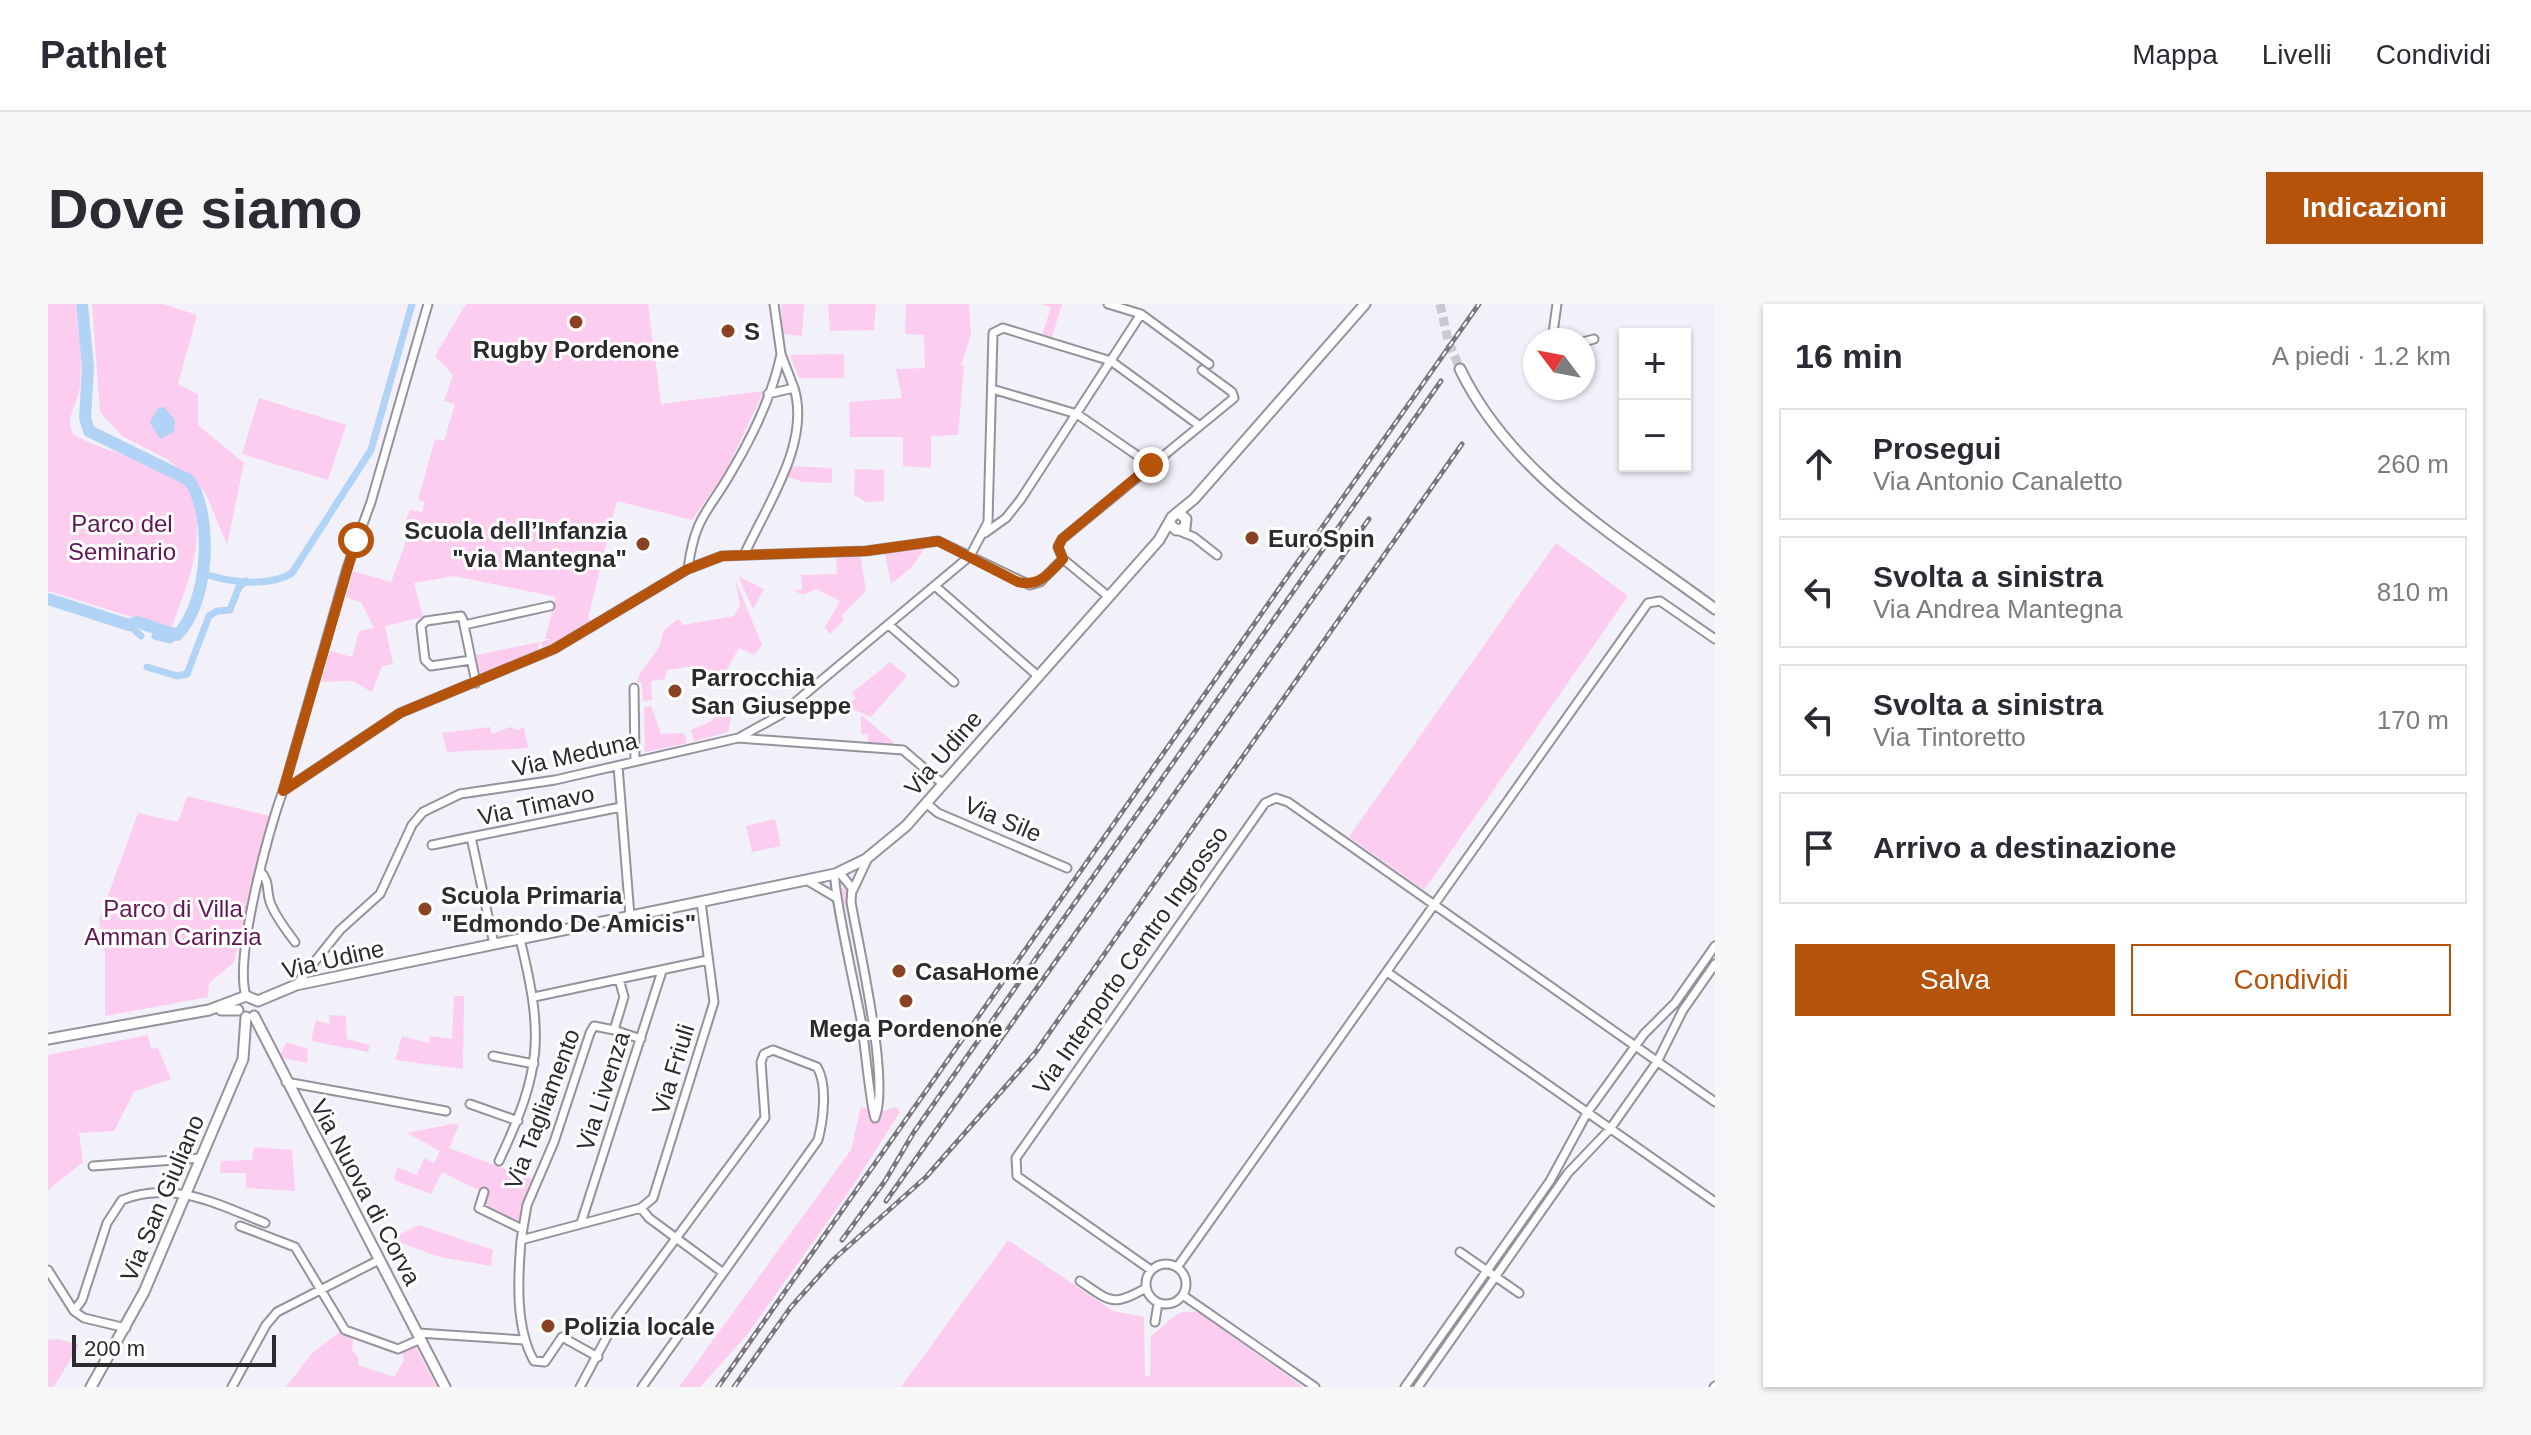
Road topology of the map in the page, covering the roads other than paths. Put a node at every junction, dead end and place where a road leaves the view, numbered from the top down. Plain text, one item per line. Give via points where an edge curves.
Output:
1 (428, 304) edge
2 (774, 304) edge
3 (1108, 304) edge
4 (1365, 304) edge
5 (1557, 304) edge
6 (1141, 314) junction
7 (1554, 328) edge
8 (781, 354) junction
9 (1111, 361) junction
10 (1460, 369) tunnel mouth
11 (794, 388) junction
12 (992, 389) junction
13 (768, 394) junction
14 (1077, 414) junction
15 (1200, 426) junction
16 (1151, 465) junction
17 (1180, 523) junction
18 (984, 534) junction
19 (745, 553) junction
20 (1217, 555) dead end
21 (970, 556) junction
22 (1063, 559) junction
23 (688, 569) junction
24 (935, 586) junction
25 (1109, 597) junction
26 (550, 606) dead end
27 (1715, 609) edge
28 (464, 625) junction
29 (889, 625) junction
30 (1715, 639) edge
31 (471, 660) junction
32 (1038, 676) junction
33 (954, 682) dead end
34 (476, 683) junction
35 (634, 688) dead end
36 (738, 738) junction
37 (635, 761) junction
38 (618, 766) junction
39 (943, 784) junction
40 (283, 791) junction
41 (926, 803) junction
42 (621, 807) junction
43 (471, 837) junction
44 (432, 845) dead end
45 (869, 857) junction
46 (1067, 868) dead end
47 (260, 871) junction
48 (837, 873) junction
49 (806, 880) junction
50 (852, 896) junction
51 (701, 902) junction
52 (840, 903) junction
53 (1434, 905) junction
54 (630, 916) junction
55 (520, 939) junction
56 (295, 942) dead end
57 (494, 944) junction
58 (1715, 946) edge
59 (708, 960) junction
60 (1715, 964) edge
61 (662, 971) junction
62 (1387, 972) junction
63 (619, 979) junction
64 (296, 985) junction
65 (534, 997) junction
66 (258, 1001) junction
67 (241, 1002) junction
68 (250, 1016) junction
69 (614, 1030) junction
70 (48, 1039) edge
71 (641, 1039) junction
72 (874, 1041) junction
73 (865, 1043) junction
74 (1635, 1046) junction
75 (493, 1056) dead end
76 (1657, 1062) junction
77 (534, 1064) junction
78 (286, 1082) junction
79 (1715, 1102) edge
80 (470, 1104) dead end
81 (446, 1111) dead end
82 (1587, 1113) junction
83 (518, 1121) junction
84 (1610, 1129) junction
85 (201, 1158) junction
86 (499, 1161) dead end
87 (93, 1166) dead end
88 (187, 1192) junction
89 (484, 1192) dead end
90 (1715, 1202) edge
91 (641, 1208) junction
92 (265, 1223) dead end
93 (581, 1223) junction
94 (240, 1226) dead end
95 (522, 1229) junction
96 (675, 1237) junction
97 (521, 1240) junction
98 (1460, 1252) dead end
99 (379, 1260) junction
100 (1178, 1266) junction
101 (48, 1270) edge
102 (1151, 1270) junction
103 (1487, 1271) junction
104 (722, 1272) junction
105 (1495, 1276) junction
106 (1080, 1281) dead end
107 (1146, 1288) junction
108 (319, 1290) junction
109 (1519, 1293) dead end
110 (1184, 1296) junction
111 (1158, 1303) junction
112 (74, 1311) junction
113 (1155, 1322) dead end
114 (126, 1328) junction
115 (419, 1336) junction
116 (524, 1340) junction
117 (598, 1357) junction
118 (1407, 1384) edge
119 (91, 1387) edge
120 (232, 1387) edge
121 (445, 1387) edge
122 (580, 1387) edge
123 (642, 1387) edge
124 (1315, 1387) edge
125 (1418, 1387) edge

1 - 40 street
2 - 8 street
3 - 6 street
4 - 17 main road, Via Udine via 1194,499
5 - 7 street
6 - 9 street
6 - 15 street via 1235,395
8 - 11 street
8 - 13 street
9 - 12 street via 1003,328 993,333
9 - 14 street
9 - 15 street
10 - 27 main road via 1493,423 1535,470 1582,512
11 - 13 street
11 - 19 street via 791,450
12 - 14 street
12 - 18 street
13 - 23 street via 733,469 697,523
14 - 16 street
14 - 18 street via 1006,518
15 - 16 street
16 - 22 street via 1062,539 1058,547
17 - 20 street
17 - 25 main road, Via Udine
18 - 21 street
19 - 21 street via 866,551 938,541
19 - 23 street
21 - 22 street via 1030,585
21 - 24 street
22 - 25 street
23 - 34 street via 554,649
24 - 29 street
24 - 32 street
25 - 32 main road, Via Udine
26 - 28 street
28 - 31 street
28 - 31 street via 461,616 454,615 426,621 420,630 425,660 435,667
29 - 33 street
29 - 36 street via 780,715
30 - 53 street via 1660,601 1648,603
31 - 34 street
32 - 39 main road, Via Udine
34 - 40 street via 378,725
35 - 37 street
36 - 37 street, Via Meduna
36 - 39 street, Via Meduna via 903,750
37 - 38 street, Via Meduna
38 - 42 street
38 - 64 street, Via Meduna via 498,792 460,794 432,806 412,825 380,894 340,930
39 - 41 main road, Via Udine
40 - 47 street
41 - 45 main road, Via Udine
41 - 46 street, Via Sile via 938,813
42 - 43 street, Via Timavo
42 - 54 street
43 - 44 street
43 - 57 street, Via Timavo
45 - 48 main road, Via Udine
45 - 50 street
47 - 56 street via 268,879 269,900
47 - 67 street
48 - 49 main road, Via Udine
48 - 50 street via 849,881
48 - 52 street via 833,883
49 - 51 main road, Via Udine
49 - 52 street
50 - 72 street
51 - 54 main road, Via Udine
51 - 59 street, Via Friuli
52 - 73 street
53 - 62 street
53 - 74 street, Via Interporto Centro Ingrosso
53 - 102 street, Via Interporto Centro Ingrosso via 1288,802 1276,798 1265,803 1016,1158 1017,1176
54 - 55 main road, Via Udine
55 - 57 main road, Via Udine
55 - 65 street
57 - 64 main road, Via Udine
58 - 74 street via 1675,1003
59 - 61 street
59 - 91 street, Via Friuli via 712,1013 656,1191
60 - 76 street via 1683,1010
61 - 63 street
61 - 71 street, Via Livenza
62 - 82 street
62 - 100 street
63 - 65 street
63 - 69 street, Via Tagliamento via 624,997
64 - 66 main road, Via Udine
65 - 77 street
66 - 67 main road, Via Udine
66 - 68 main road, Via Udine via 259,1008
67 - 68 main road
67 - 70 main road
68 - 78 main road, Via Nuova di Corva
68 - 85 main road, Via San Giuliano via 243,1059
69 - 71 street
69 - 95 street, Via Tagliamento via 594,1026 590,1033
71 - 93 street, Via Livenza
72 - 73 street
72 - 73 street via 881,1097 875,1118
74 - 76 street, Via Interporto Centro Ingrosso
74 - 82 street
75 - 77 street
76 - 79 street, Via Interporto Centro Ingrosso
76 - 84 street
77 - 83 street
78 - 81 street
78 - 99 main road, Via Nuova di Corva
80 - 83 street
82 - 84 street
82 - 103 street via 1561,1164
83 - 86 street
84 - 90 street
84 - 105 street via 1568,1173
85 - 87 street
85 - 88 main road, Via San Giuliano
88 - 92 street
88 - 112 street via 136,1195 115,1206
88 - 114 main road, Via San Giuliano
89 - 95 street, Via Tagliamento via 479,1208
91 - 93 street
91 - 96 street
93 - 97 street
94 - 108 street via 295,1247
95 - 97 street, Via Tagliamento
96 - 104 street
96 - 104 street via 765,1118 764,1054 773,1050 817,1067 823,1103 818,1140
96 - 117 street via 617,1318
97 - 116 street, Via Tagliamento
98 - 103 street
99 - 108 street
99 - 115 main road, Via Nuova di Corva
100 - 102 street via 1163,1264
100 - 110 street via 1186,1283
101 - 112 street
102 - 107 street
103 - 105 street
103 - 118 street
104 - 123 street
105 - 109 street
105 - 125 street
106 - 107 street via 1112,1303
107 - 111 street
108 - 115 street via 340,1326 359,1336 398,1349
108 - 120 street via 277,1312
110 - 111 street via 1171,1304
110 - 124 street
111 - 113 street
112 - 114 street
114 - 119 main road, Via San Giuliano
115 - 116 street
115 - 121 main road, Via Nuova di Corva
116 - 117 street via 534,1361 542,1364 562,1337
117 - 122 street
118 - 125 street

